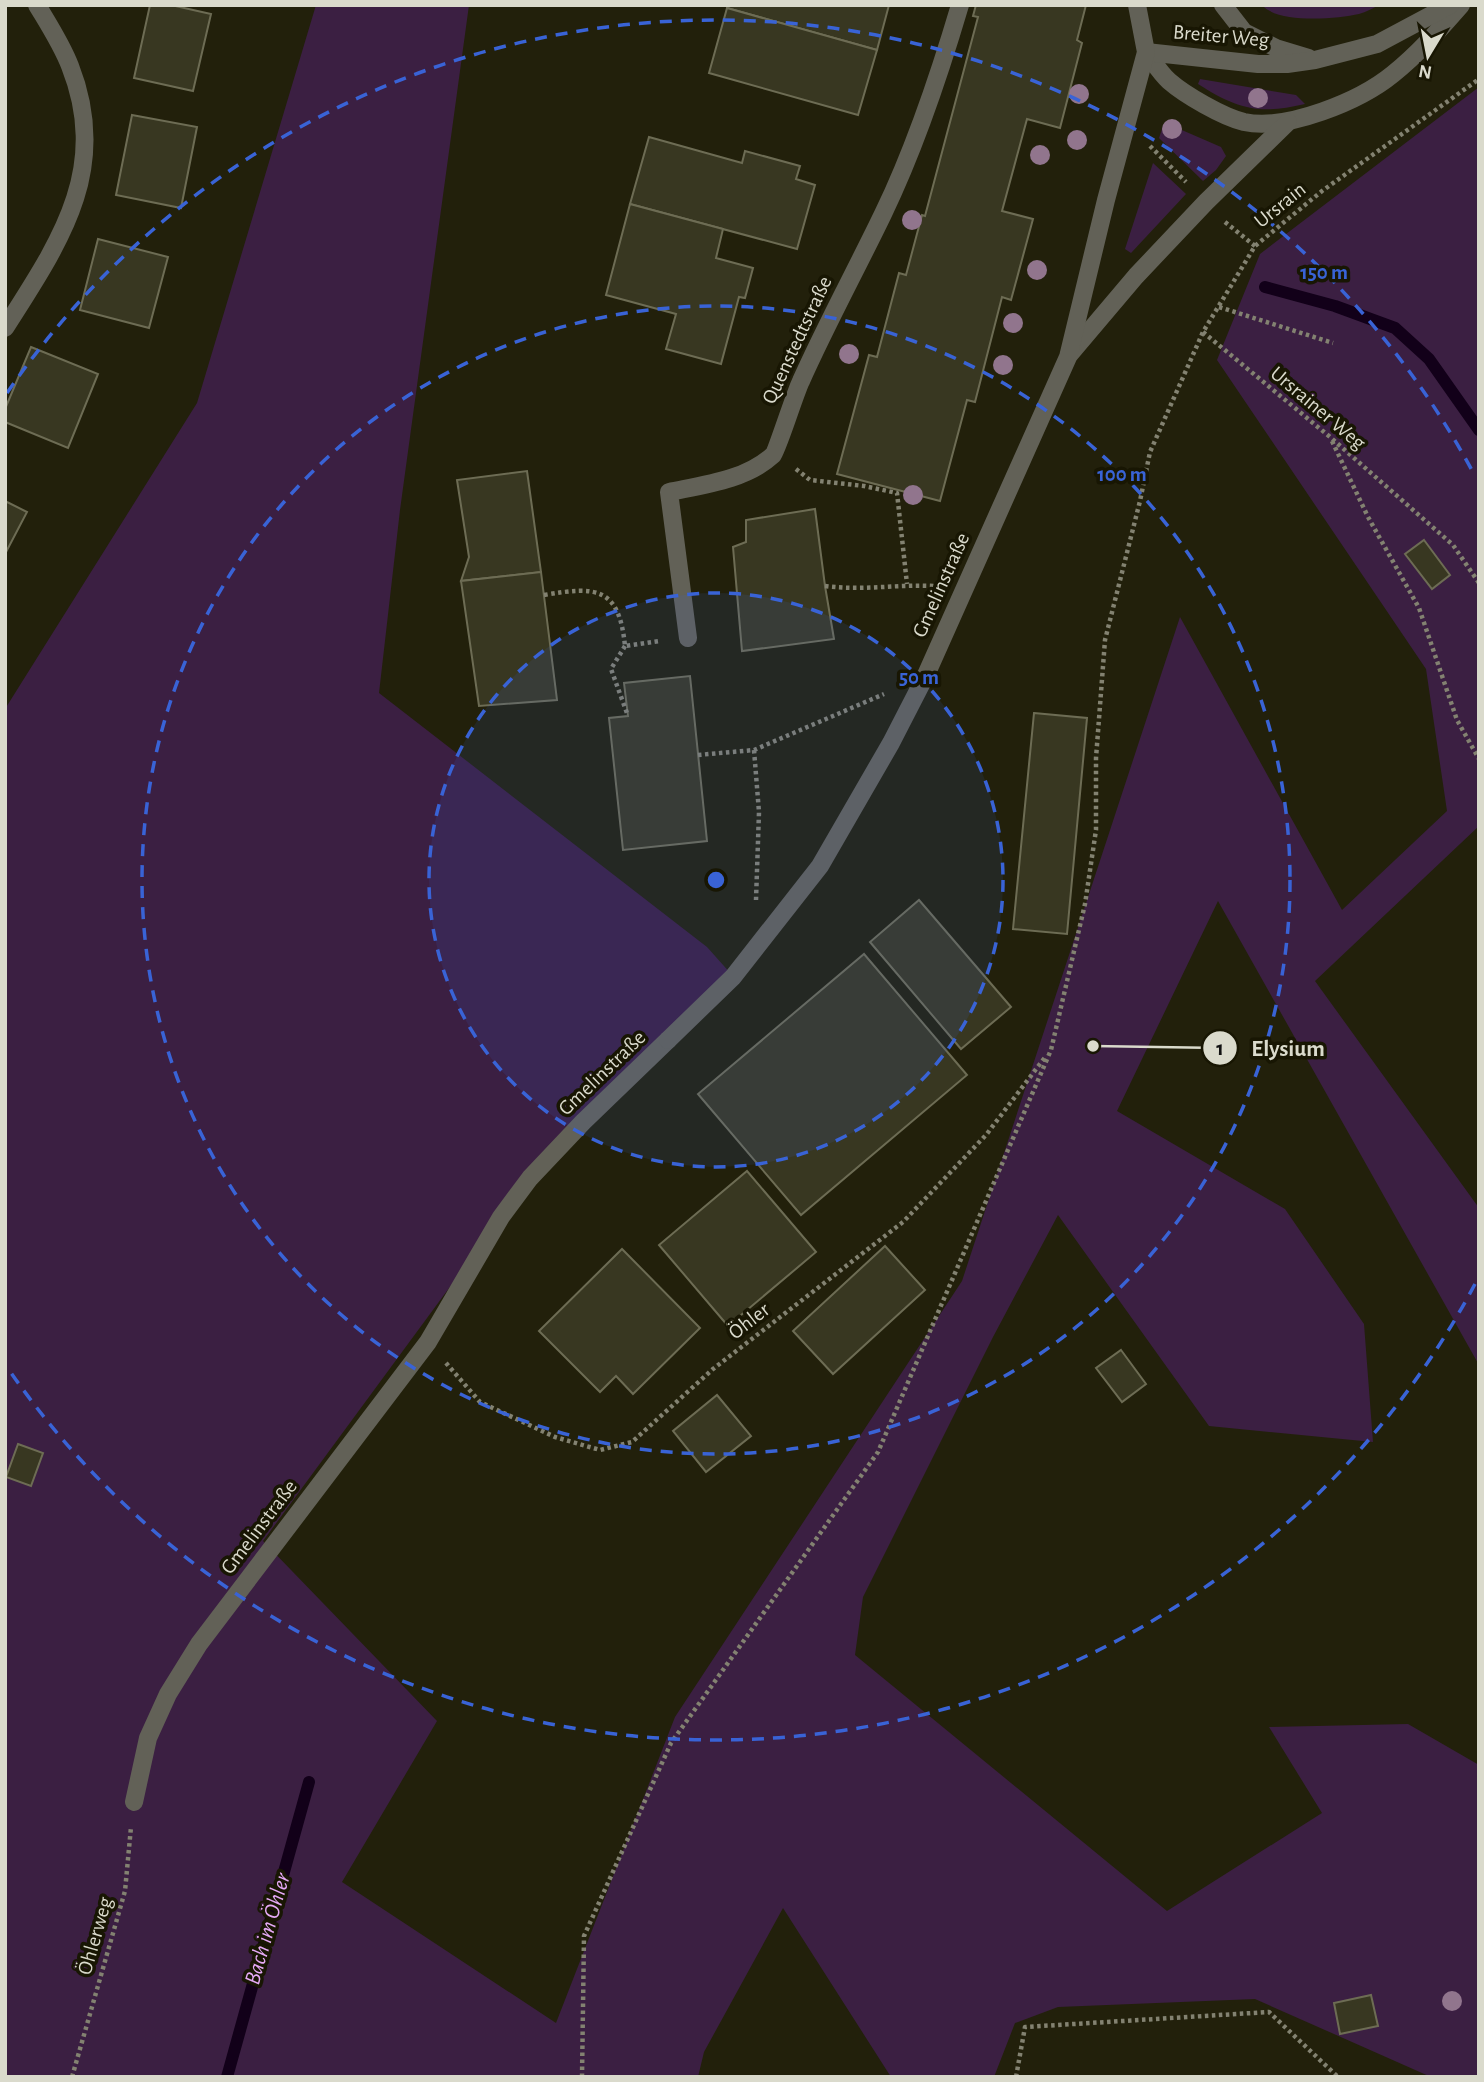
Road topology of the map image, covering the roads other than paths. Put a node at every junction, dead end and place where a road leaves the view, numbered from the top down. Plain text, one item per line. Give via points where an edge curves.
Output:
1 (37, 5) edge
2 (960, 5) edge
3 (1137, 5) edge
4 (1223, 5) edge
5 (1450, 5) edge
6 (1461, 5) edge
7 (1146, 52) junction
8 (1315, 60) junction
9 (1288, 122) junction
10 (5, 328) edge
11 (1068, 357) junction
12 (688, 638) road end
13 (134, 1802) road end

1 - 10 street via 71,68 86,143 83,173 55,249
2 - 12 street, Quenstedtstraße via 894,189 800,382 775,453 756,468 669,492
3 - 7 street, Gmelinstraße
4 - 8 street via 1244,32
5 - 8 street, Breiter Weg via 1377,44
6 - 9 street, Breiter Weg via 1392,75 1330,108
7 - 8 street, Breiter Weg via 1258,64
7 - 9 street, Breiter Weg via 1167,80 1197,101 1244,122
7 - 11 street, Gmelinstraße
9 - 11 street, Gmelinstraße via 1136,275
11 - 13 street, Gmelinstraße via 926,675 820,866 733,977 583,1122 530,1178 501,1217 428,1342 199,1643 148,1738

